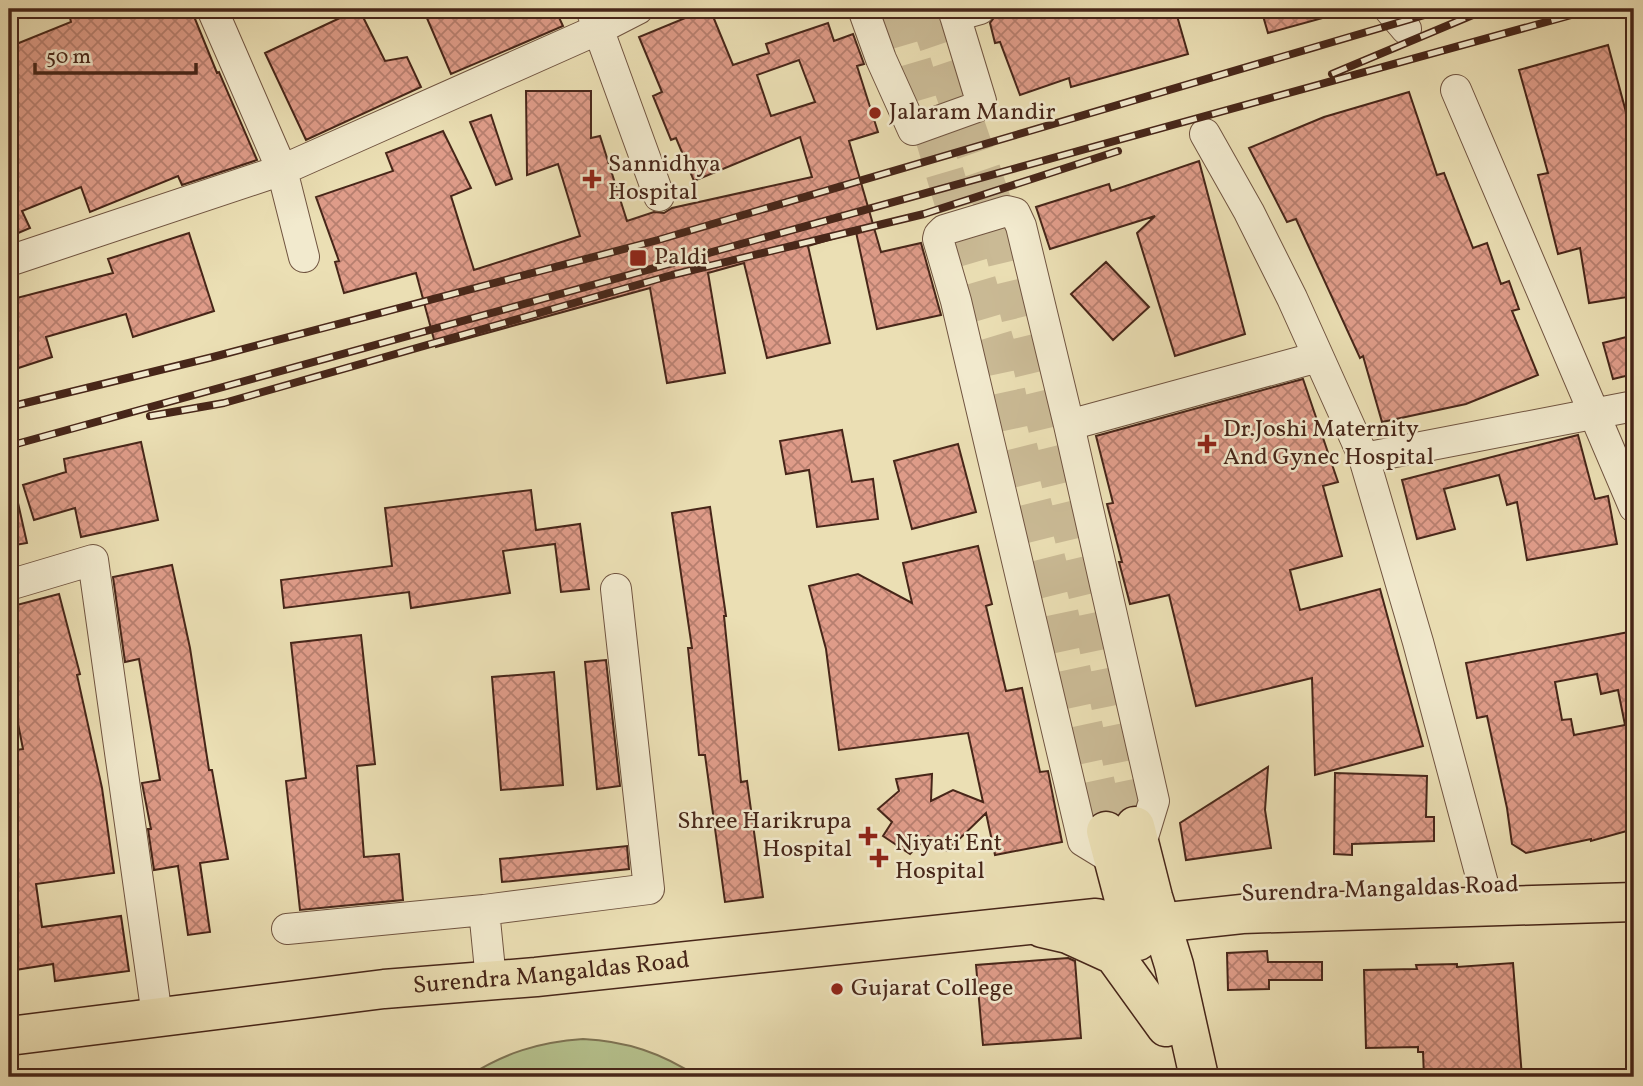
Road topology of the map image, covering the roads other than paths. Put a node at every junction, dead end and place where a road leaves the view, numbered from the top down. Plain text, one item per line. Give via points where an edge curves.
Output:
1 (212, 9) edge
2 (638, 9) edge
3 (863, 9) edge
4 (963, 11) edge
5 (595, 19) edge
6 (1456, 90) dead end
7 (1205, 134) dead end
8 (282, 170) junction
9 (659, 196) dead end
10 (304, 257) dead end
11 (9, 261) edge
12 (1318, 357) junction
13 (1634, 406) edge
14 (1594, 412) junction
15 (1069, 425) junction
16 (1364, 458) junction
17 (1634, 507) edge
18 (9, 585) edge
19 (616, 589) dead end
20 (1124, 841) junction
21 (1634, 886) edge
22 (1487, 896) junction
23 (1634, 902) edge
24 (484, 910) junction
25 (1133, 912) junction
26 (1024, 924) junction
27 (287, 929) dead end
28 (491, 980) junction
29 (157, 1016) junction
30 (1166, 1027) junction
31 (9, 1036) edge
32 (1177, 1077) edge
33 (1199, 1077) edge

1 - 8 street
2 - 5 street
3 - 4 street via 912,130 976,107 981,101
5 - 8 street
5 - 9 street
6 - 14 street
7 - 12 street via 1249,212
8 - 10 street
8 - 11 street
12 - 15 street
12 - 16 street
13 - 14 street
14 - 16 street
14 - 17 street
15 - 20 street via 1154,801
15 - 20 street via 1017,216 1007,211 941,232 938,239 960,315 1083,841
16 - 22 street
18 - 29 street via 93,560
19 - 24 street via 649,890
20 - 25 main road
21 - 22 main road, Surendra Mangaldas Road
22 - 23 main road, Surendra Mangaldas Road
22 - 25 main road, Surendra Mangaldas Road via 1353,888
24 - 27 street
24 - 28 street
25 - 26 main road, Surendra Mangaldas Road
25 - 30 main road
25 - 33 main road via 1174,965
26 - 28 main road, Surendra Mangaldas Road
26 - 30 main road via 1068,934 1114,956
28 - 29 main road, Surendra Mangaldas Road
29 - 31 main road, Surendra Mangaldas Road
30 - 32 main road

